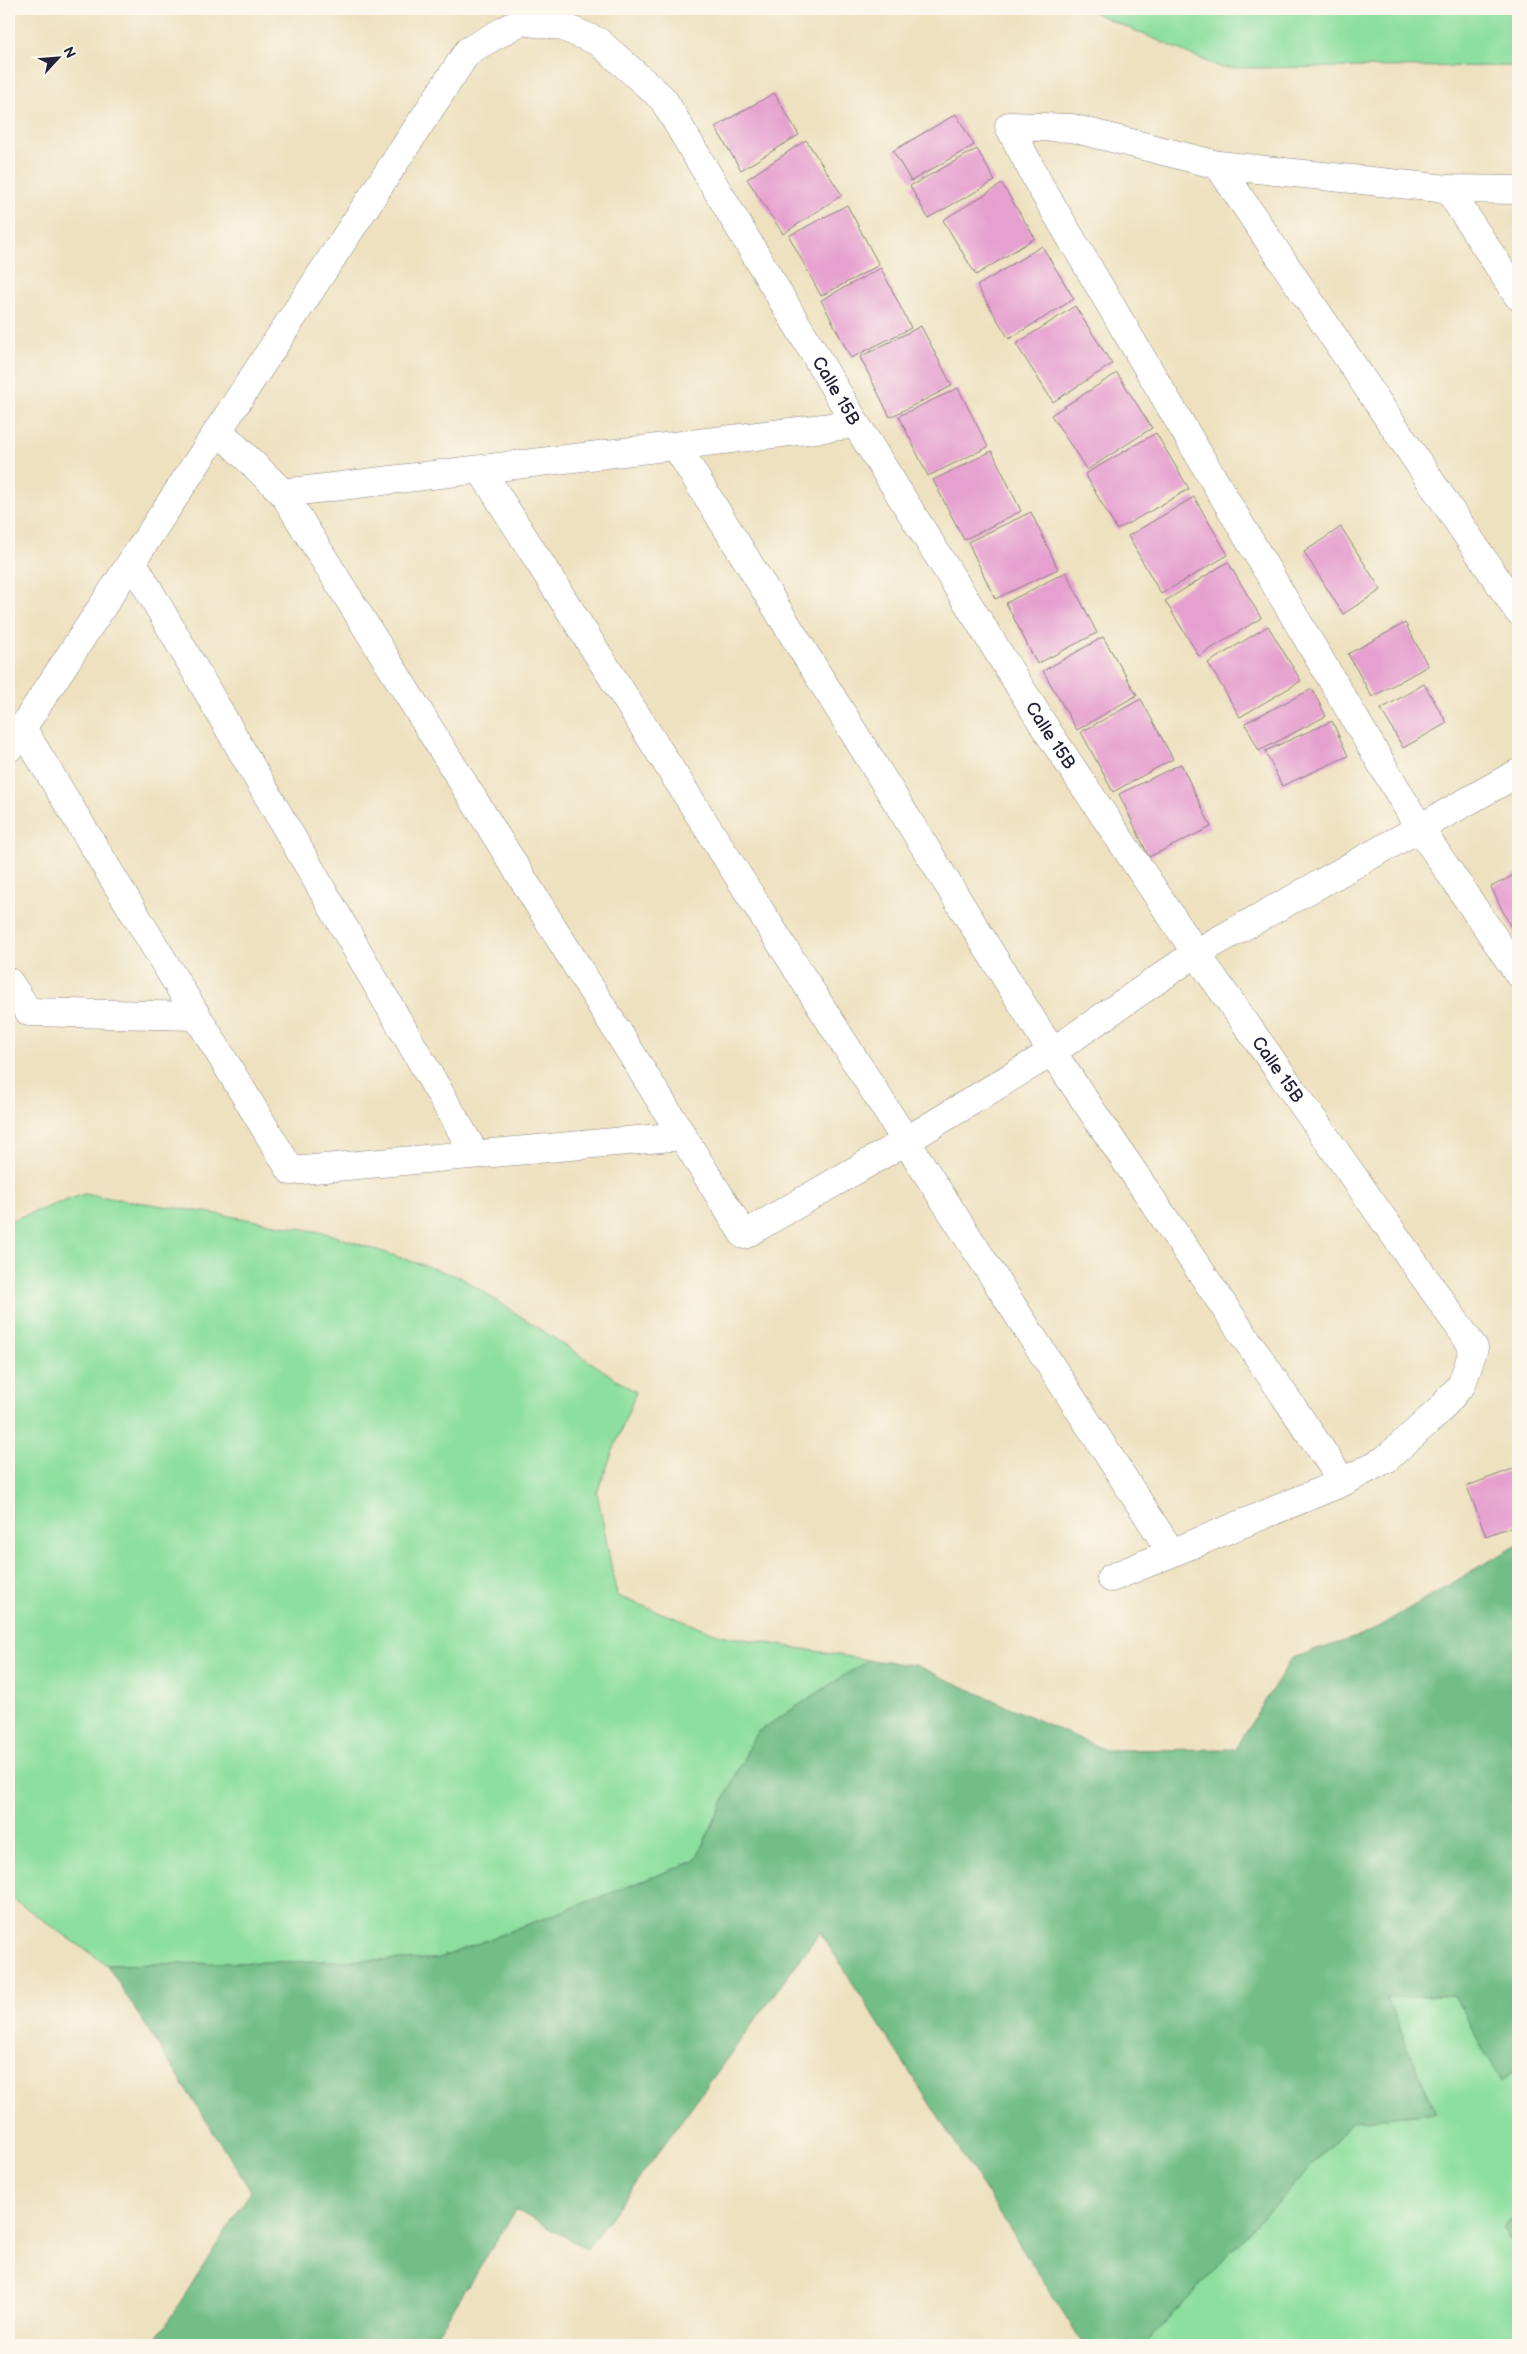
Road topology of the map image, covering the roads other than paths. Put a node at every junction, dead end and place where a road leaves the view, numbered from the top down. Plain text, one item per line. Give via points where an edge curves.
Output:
1 (1218, 165) junction
2 (1448, 189) junction
3 (1518, 190) edge
4 (1518, 296) edge
5 (856, 424) junction
6 (218, 430) junction
7 (676, 446) junction
8 (481, 470) junction
9 (283, 493) junction
10 (132, 561) junction
11 (1518, 611) edge
12 (15, 738) edge
13 (1518, 772) edge
14 (1420, 829) junction
15 (1196, 953) junction
16 (1518, 973) edge
17 (9, 982) edge
18 (196, 1016) junction
19 (1052, 1052) junction
20 (683, 1136) junction
21 (906, 1141) junction
22 (475, 1154) junction
23 (1343, 1482) junction
24 (1171, 1552) junction
25 (1111, 1578) dead end

1 - 2 street
1 - 11 street
1 - 14 street via 1072,128 1009,126 1044,192
2 - 3 street
2 - 4 street
5 - 6 street, Calle 15B via 662,99 599,42 561,26 521,21 468,51
5 - 7 street
5 - 15 street, Calle 15B via 1048,732
6 - 9 street
6 - 10 street, Calle 15B
7 - 8 street
7 - 19 street
8 - 9 street
8 - 21 street
9 - 20 street
10 - 12 street, Calle 15B
10 - 22 street
12 - 18 street
13 - 14 street
14 - 15 street
14 - 16 street
15 - 19 street
15 - 23 street, Calle 15B via 1474,1348 1462,1384 1438,1411 1386,1459
17 - 18 street via 28,1012
18 - 22 street via 291,1171
19 - 21 street
19 - 23 street
20 - 21 street via 744,1235
20 - 22 street
21 - 24 street
23 - 24 street
24 - 25 street

